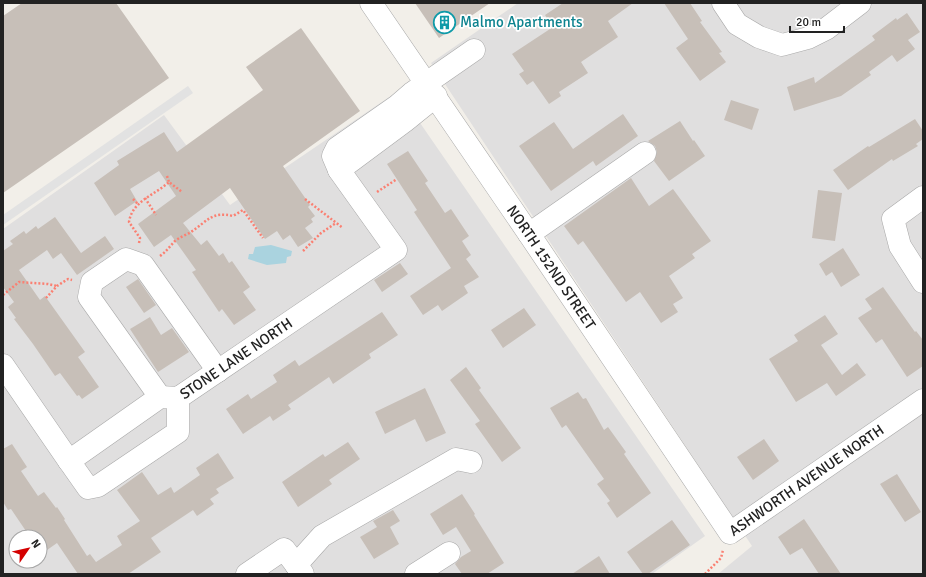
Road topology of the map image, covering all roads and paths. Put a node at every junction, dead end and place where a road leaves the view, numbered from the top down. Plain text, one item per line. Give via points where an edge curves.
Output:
1 (371, 3) edge
2 (723, 3) edge
3 (860, 3) edge
4 (474, 50) dead end
5 (431, 89) junction
6 (645, 154) dead end
7 (167, 176) dead end
8 (397, 179) dead end
9 (169, 182) junction
10 (384, 188) dead end
11 (182, 192) dead end
12 (923, 197) edge
13 (145, 198) junction
14 (305, 199) dead end
15 (133, 200) dead end
16 (138, 204) junction
17 (156, 215) dead end
18 (336, 223) junction
19 (343, 228) dead end
20 (529, 234) junction
21 (140, 238) dead end
22 (263, 238) dead end
23 (303, 250) dead end
24 (166, 252) dead end
25 (68, 279) dead end
26 (923, 282) edge
27 (57, 286) junction
28 (3, 295) edge
29 (46, 298) dead end
30 (3, 365) edge
31 (218, 371) junction
32 (169, 398) junction
33 (923, 400) edge
34 (69, 461) junction
35 (471, 462) dead end
36 (730, 533) junction
37 (450, 552) dead end
38 (294, 563) edge
39 (247, 574) edge
40 (416, 574) edge
41 (705, 574) edge

1 - 5 street, NORTH 152ND STREET
2 - 3 street via 737,24 760,37 782,45 808,38 826,29
4 - 5 street, STONE LANE NORTH
5 - 20 street, NORTH 152ND STREET
5 - 31 street, STONE LANE NORTH via 405,121 339,170 396,250
6 - 20 street
7 - 9 path
8 - 10 path
9 - 11 path
9 - 13 path
12 - 26 street via 893,219 900,246
13 - 16 path
13 - 17 path
14 - 18 path
15 - 16 path
16 - 21 path via 129,222
18 - 19 path
18 - 23 path
20 - 36 street, NORTH 152ND STREET
22 - 24 path via 243,210 233,216 215,215 207,219 177,239
25 - 27 path
27 - 28 path via 19,282
27 - 29 path
30 - 34 street
31 - 32 street, STONE LANE NORTH
31 - 32 street via 143,265 126,259 92,282 89,297
32 - 34 street, STONE LANE NORTH
32 - 34 street via 178,432 98,486 88,488
33 - 36 street, ASHWORTH AVENUE NORTH
35 - 38 street via 456,459 322,536
36 - 41 path, ASHWORTH AVENUE NORTH via 721,558
37 - 40 street
38 - 39 street

